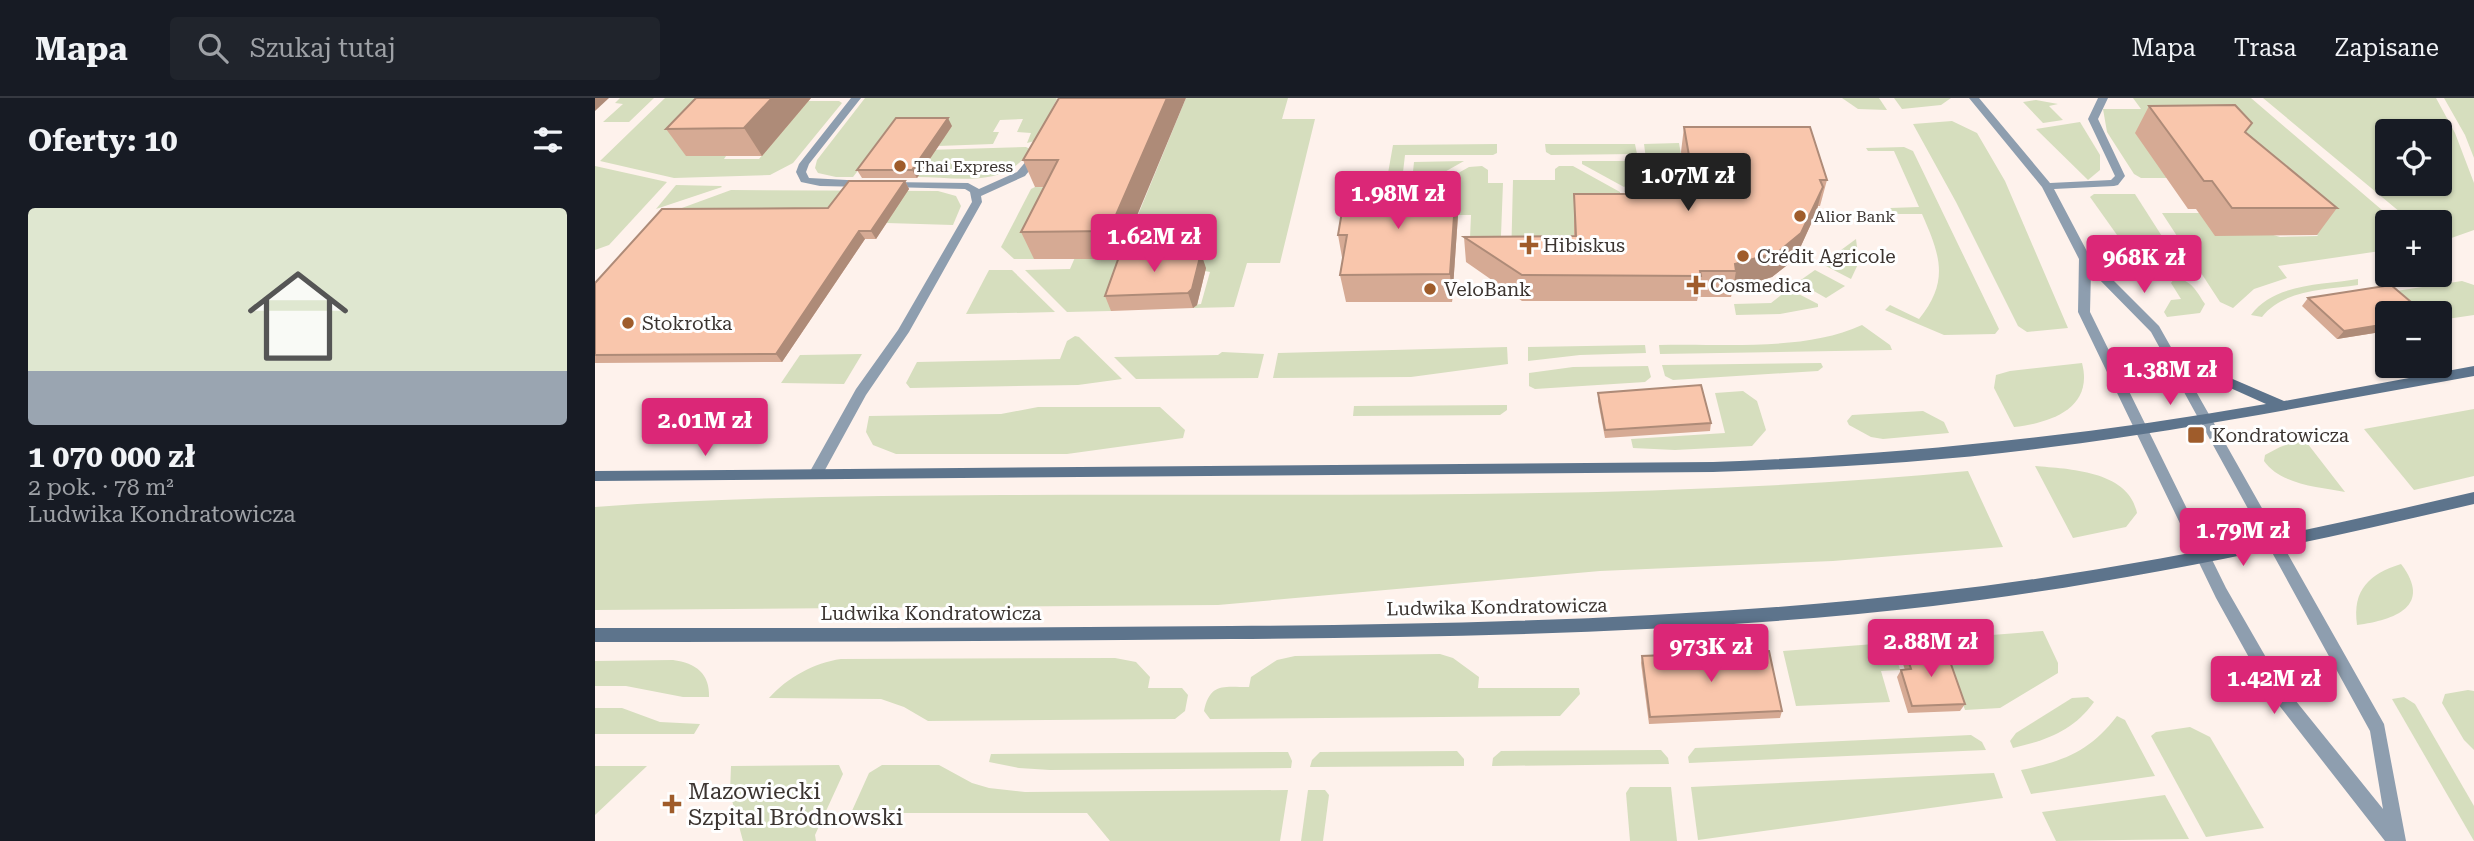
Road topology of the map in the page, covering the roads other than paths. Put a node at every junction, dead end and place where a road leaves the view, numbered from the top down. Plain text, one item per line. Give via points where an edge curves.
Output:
1 (856, 98) edge
2 (1974, 98) edge
3 (2103, 98) edge
4 (1042, 145) edge
5 (2047, 186) junction
6 (977, 194) junction
7 (2085, 259) junction
8 (2172, 357) junction
9 (2474, 371) edge
10 (2281, 405) junction
11 (2206, 418) junction
12 (2140, 429) junction
13 (595, 475) edge
14 (815, 475) junction
15 (2474, 498) edge
16 (2276, 543) junction
17 (2203, 557) junction
18 (595, 635) edge
19 (2397, 841) edge

1 - 6 street via 804,164 801,172 806,180 961,184
2 - 5 street
3 - 5 street via 2093,119 2120,176 2114,183
4 - 6 street via 1021,174
5 - 7 street
6 - 14 street via 976,206
7 - 8 street via 2155,329
7 - 12 street via 2084,312
8 - 10 main road
8 - 11 street
9 - 10 main road
10 - 11 main road
11 - 12 main road
11 - 16 street
12 - 14 main road via 2014,447 1770,465
12 - 17 street
13 - 14 main road
15 - 16 main road, Ludwika Kondratowicza
16 - 17 main road, Ludwika Kondratowicza
16 - 19 street via 2378,730
17 - 18 main road, Ludwika Kondratowicza via 1929,600 1609,625 1306,632
17 - 19 street via 2273,685

